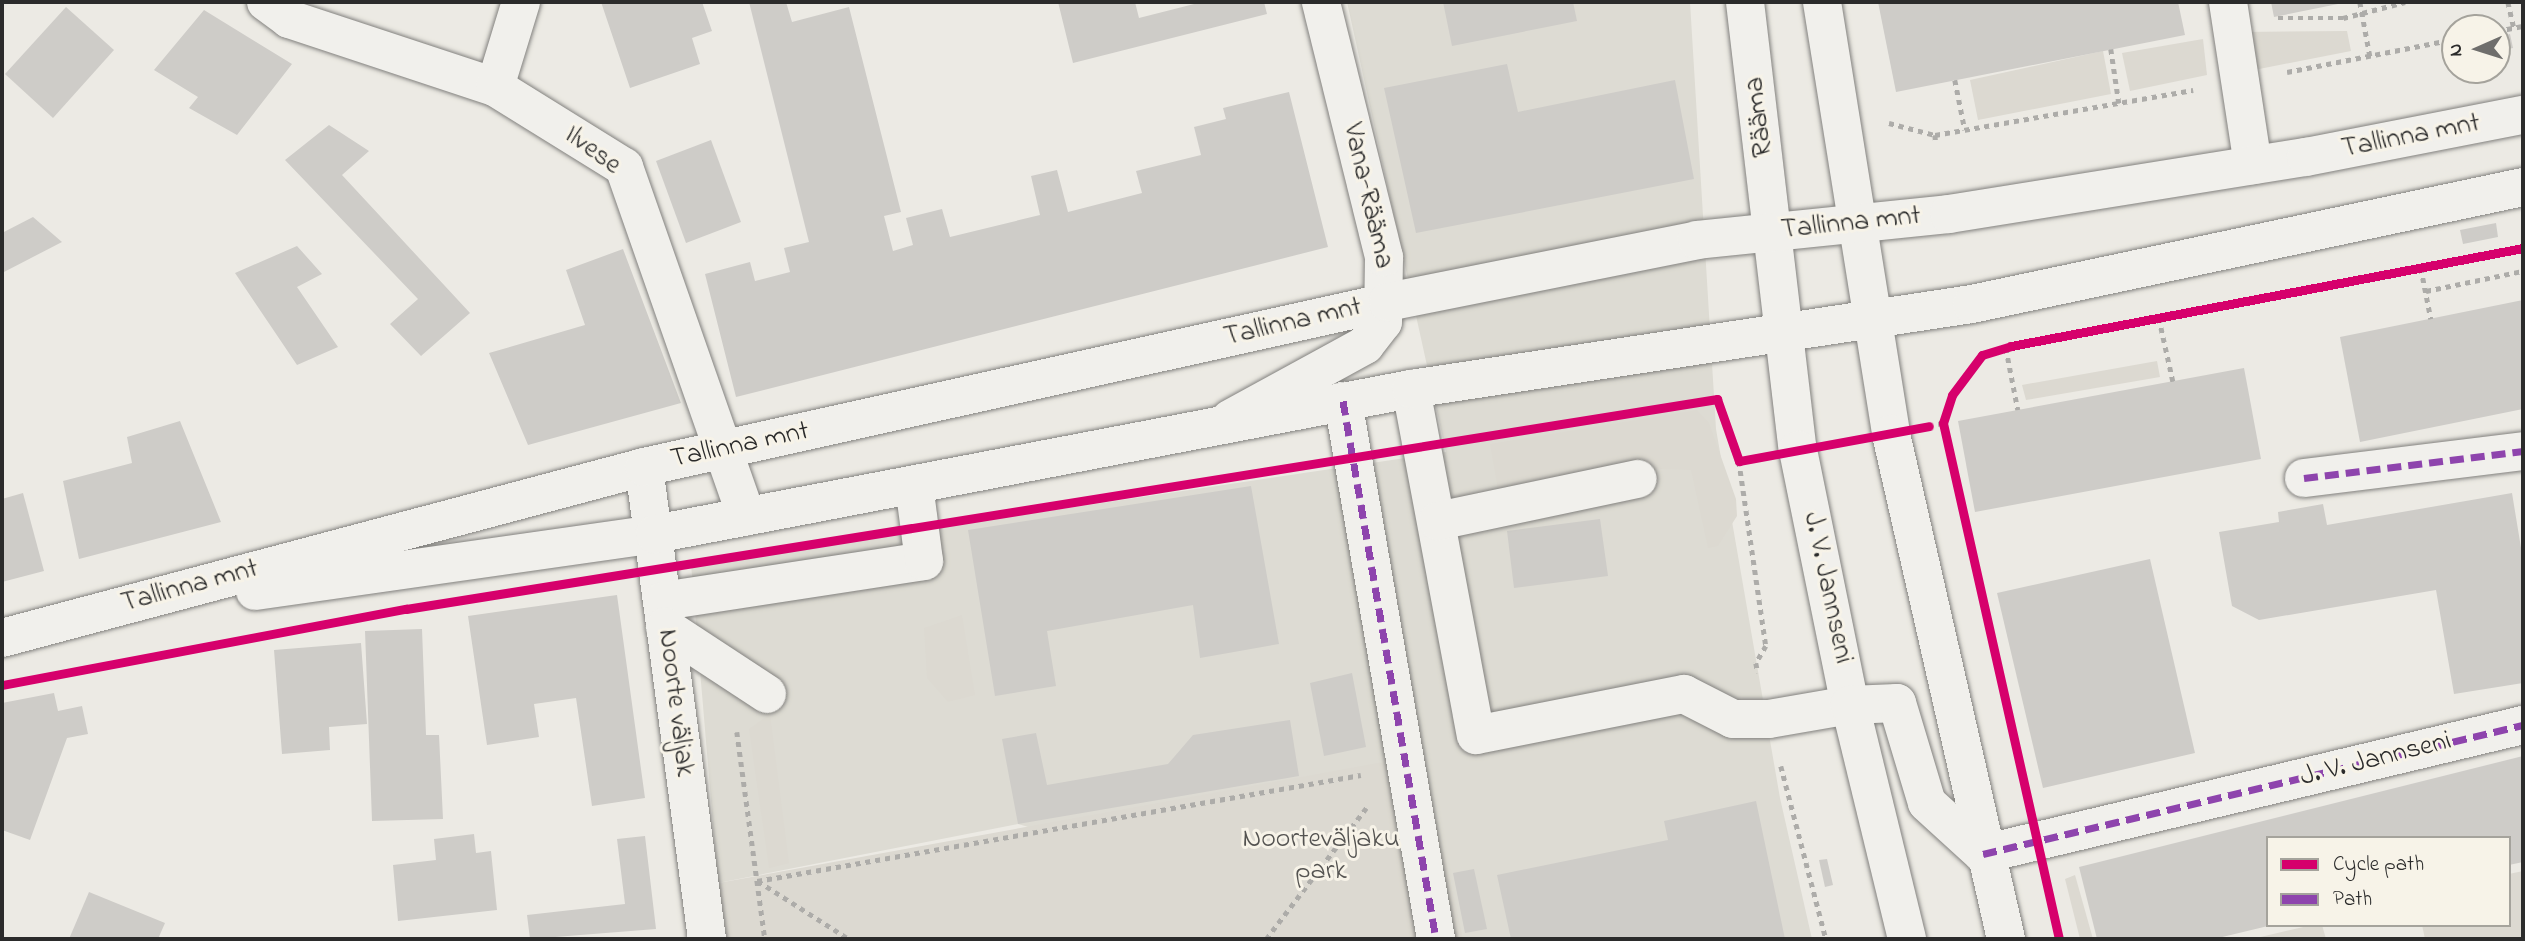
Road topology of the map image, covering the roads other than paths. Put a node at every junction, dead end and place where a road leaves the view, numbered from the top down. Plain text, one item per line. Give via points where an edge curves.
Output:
1 (266, 2) edge
2 (521, 2) edge
3 (1321, 2) edge
4 (1745, 2) edge
5 (1822, 2) edge
6 (2229, 10) edge
7 (495, 87) junction
8 (2523, 115) edge
9 (2253, 165) junction
10 (2523, 187) edge
11 (1856, 226) junction
12 (1773, 233) junction
13 (1388, 302) junction
14 (1870, 321) junction
15 (1782, 335) junction
16 (1411, 389) junction
17 (1343, 401) junction
18 (1218, 425) junction
19 (721, 449) junction
20 (2523, 452) edge
21 (644, 467) junction
22 (2304, 478) dead end
23 (1638, 479) dead end
24 (914, 485) junction
25 (746, 516) junction
26 (1438, 521) junction
27 (655, 534) junction
28 (664, 614) junction
29 (80, 617) junction
30 (2, 638) edge
31 (767, 694) dead end
32 (1850, 705) junction
33 (2523, 725) edge
34 (1983, 854) junction
35 (707, 939) edge
36 (1436, 939) edge
37 (1907, 939) edge
38 (2006, 939) edge

1 - 7 main road, Ilvese via 289,19
2 - 7 main road
3 - 13 main road, Vana-Rääma via 1384,257
4 - 12 main road, Rääma
5 - 11 main road
6 - 9 main road
7 - 19 main road, Ilvese via 624,167
8 - 9 main road, Tallinna mnt
9 - 11 main road, Tallinna mnt
10 - 14 main road, Tallinna mnt
11 - 12 main road, Tallinna mnt
11 - 14 main road
12 - 13 main road, Tallinna mnt via 1697,240
12 - 15 main road, J. V. Jannseni
13 - 18 main road, Vana-Rääma via 1383,322 1365,345
13 - 19 main road, Tallinna mnt
14 - 15 main road, Tallinna mnt
14 - 34 main road via 1935,647
15 - 16 main road, Tallinna mnt
15 - 32 main road, J. V. Jannseni via 1798,450
16 - 17 main road, Tallinna mnt
16 - 26 main road
17 - 18 main road, Tallinna mnt
17 - 36 main road via 1401,768
18 - 24 main road, Tallinna mnt
19 - 21 main road, Tallinna mnt
19 - 25 main road, Ilvese
20 - 22 main road
21 - 27 main road, Noorte väljak
21 - 29 main road, Tallinna mnt
23 - 26 main road
24 - 25 main road, Tallinna mnt
24 - 28 main road via 924,561
25 - 27 main road, Tallinna mnt
26 - 32 main road via 1476,735 1684,694 1733,719 1769,719
27 - 28 main road, Noorte väljak
27 - 29 main road, Tallinna mnt
28 - 31 main road via 729,672
28 - 35 main road, Noorte väljak
29 - 30 main road, Tallinna mnt
32 - 34 main road via 1897,703 1927,803
32 - 37 main road, J. V. Jannseni
33 - 34 main road, J. V. Jannseni
34 - 38 main road

